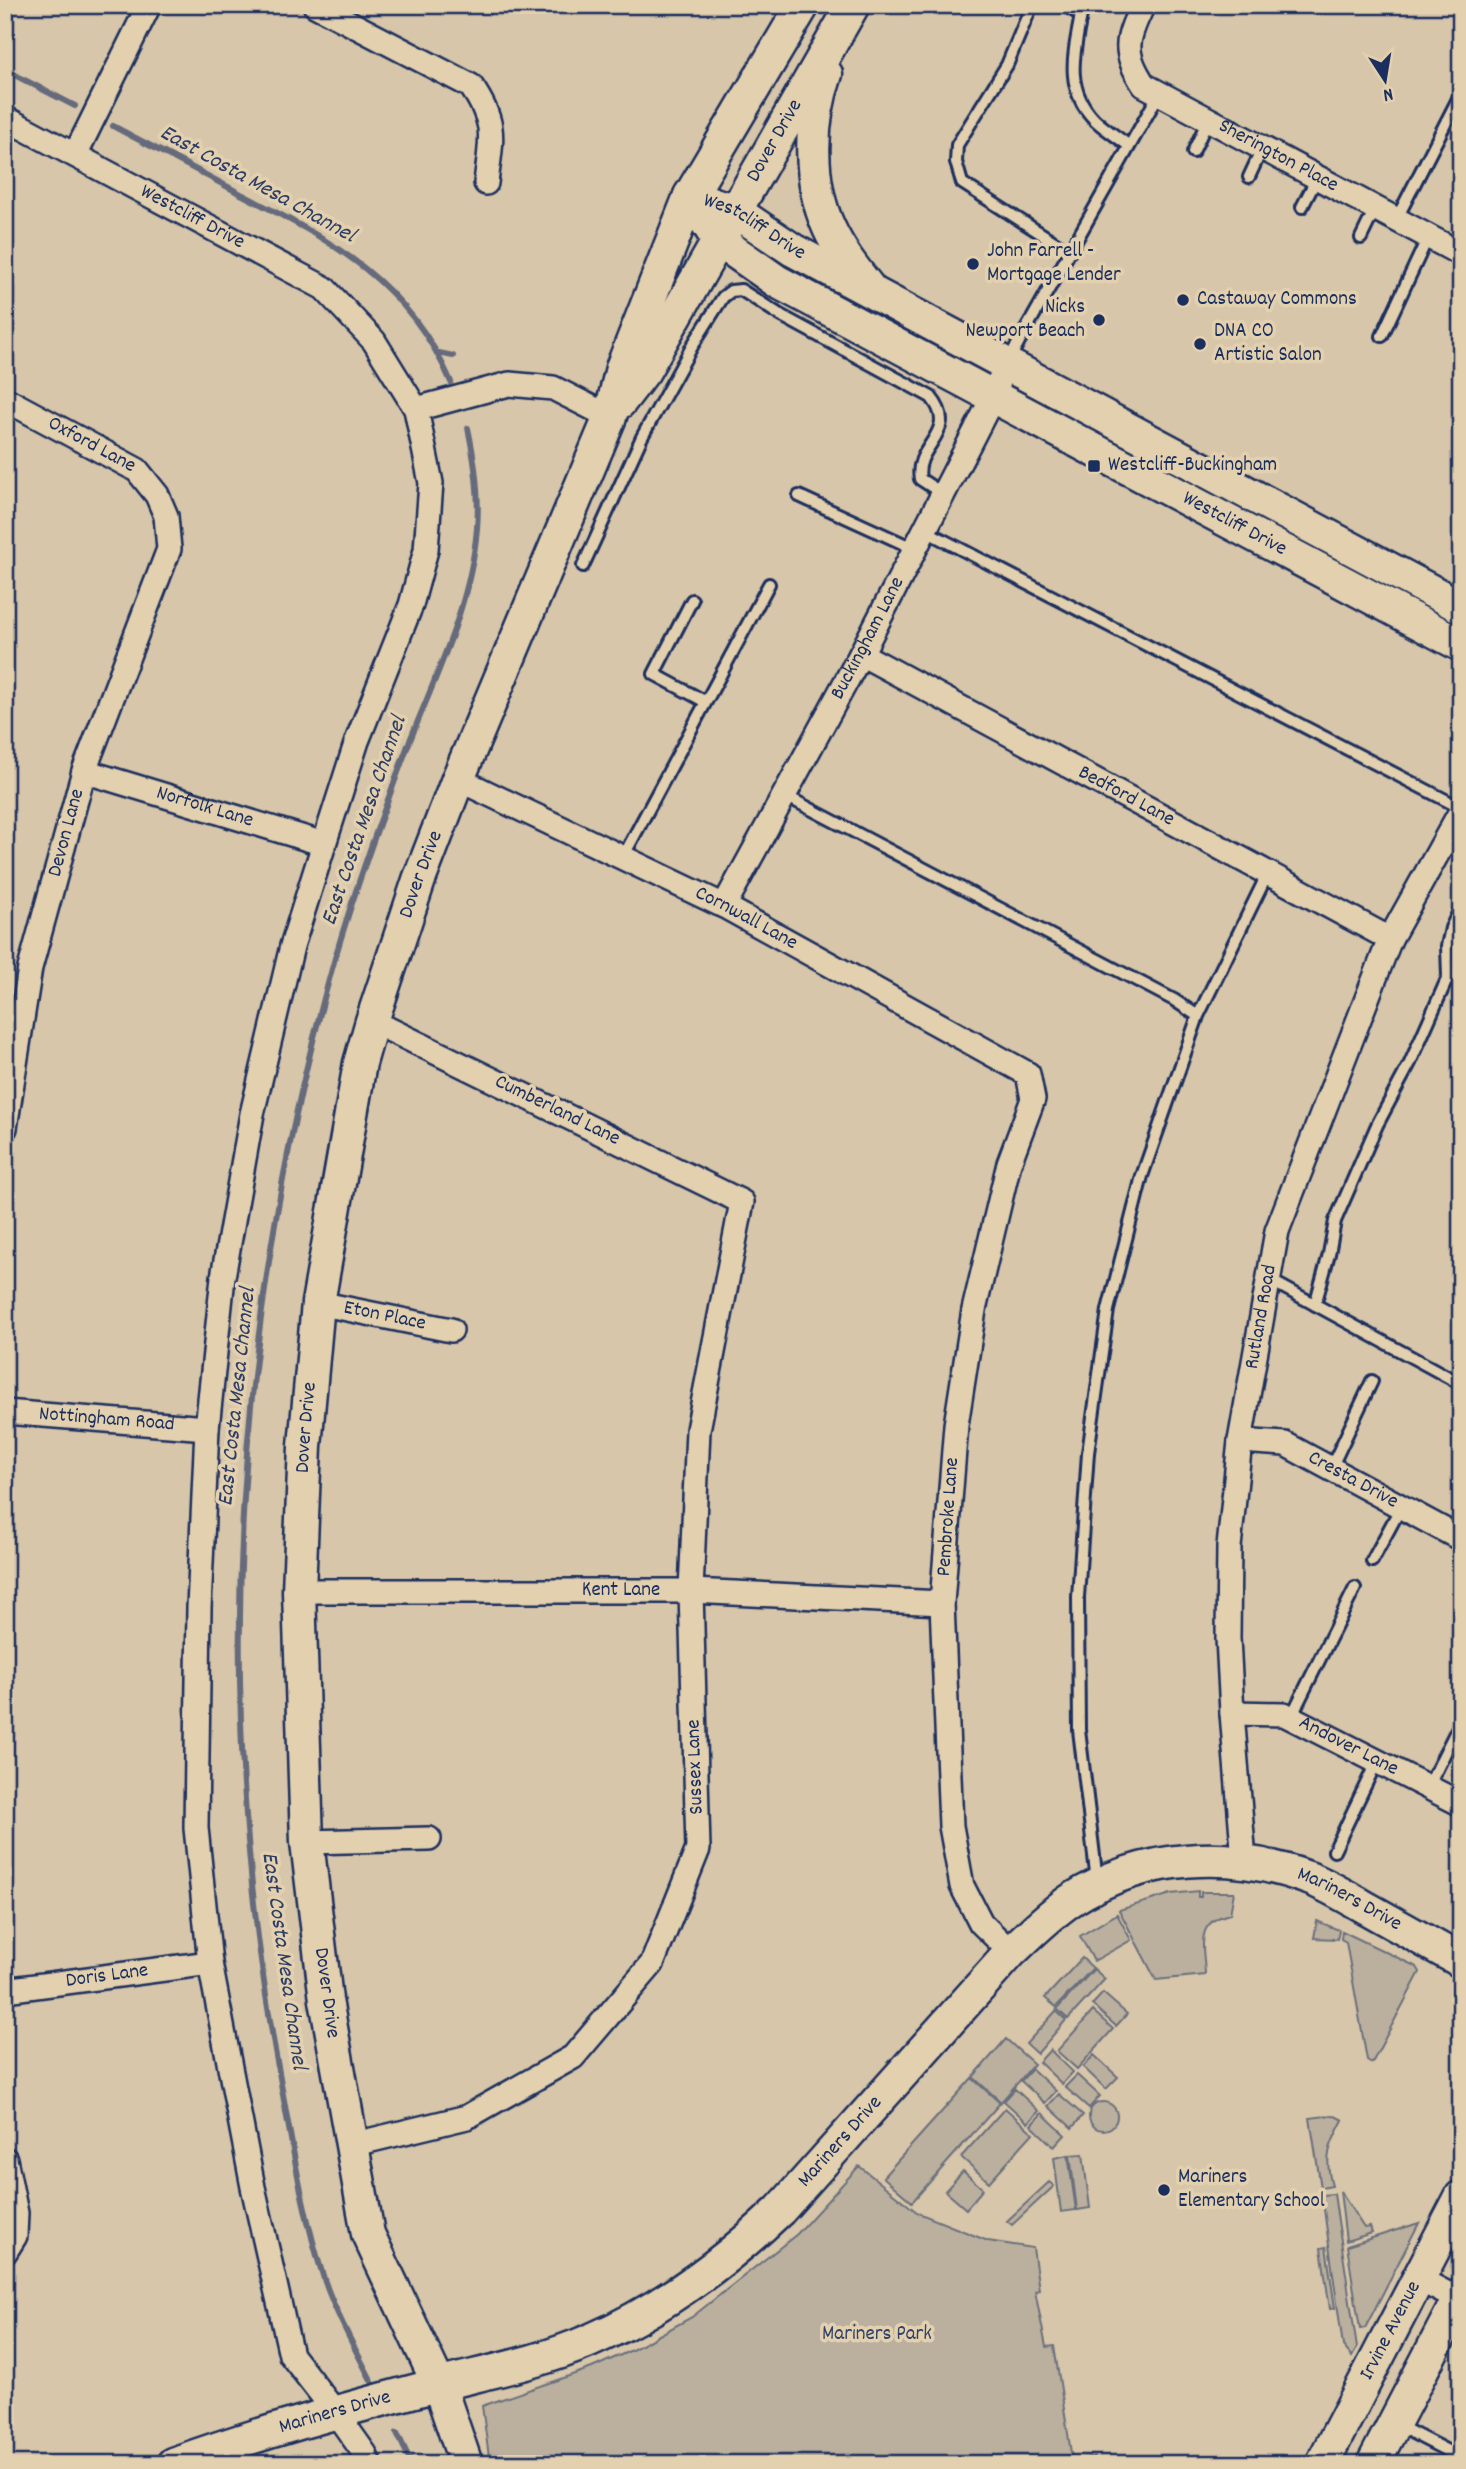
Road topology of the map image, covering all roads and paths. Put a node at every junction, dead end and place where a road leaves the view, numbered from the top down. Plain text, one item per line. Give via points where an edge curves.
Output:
1 (149, 5) edge
2 (315, 5) edge
3 (803, 5) edge
4 (1032, 5) edge
5 (1064, 5) edge
6 (1143, 5) edge
7 (851, 9) edge
8 (1461, 93) edge
9 (1159, 94) junction
10 (5, 118) edge
11 (1208, 120) junction
12 (1129, 146) junction
13 (1262, 149) junction
14 (1193, 152) dead end
15 (75, 155) junction
16 (1249, 177) dead end
17 (1317, 178) junction
18 (486, 183) dead end
19 (690, 196) junction
20 (1302, 207) dead end
21 (735, 211) junction
22 (1385, 214) junction
23 (1427, 237) junction
24 (1361, 238) dead end
25 (718, 240) junction
26 (1070, 253) junction
27 (1461, 254) edge
28 (873, 293) junction
29 (1382, 337) dead end
30 (1006, 364) junction
31 (993, 397) junction
32 (5, 399) edge
33 (416, 409) junction
34 (610, 417) junction
35 (943, 494) junction
36 (799, 496) dead end
37 (920, 539) junction
38 (169, 549) joint
39 (583, 566) dead end
40 (769, 584) dead end
41 (692, 600) dead end
42 (1461, 607) edge
43 (1461, 645) edge
44 (861, 654) junction
45 (706, 702) junction
46 (84, 771) junction
47 (458, 779) junction
48 (784, 795) junction
49 (1461, 809) edge
50 (324, 844) junction
51 (623, 857) junction
52 (1268, 873) junction
53 (724, 906) junction
54 (1461, 907) edge
55 (1390, 939) junction
56 (1198, 1016) junction
57 (372, 1021) junction
58 (1028, 1074) joint
59 (5, 1128) edge
60 (742, 1202) joint
61 (1268, 1279) junction
62 (318, 1303) junction
63 (1315, 1305) junction
64 (451, 1330) dead end
65 (1372, 1381) dead end
66 (1461, 1384) edge
67 (5, 1412) edge
68 (207, 1428) junction
69 (1241, 1441) junction
70 (1331, 1468) junction
71 (1401, 1507) junction
72 (1461, 1539) edge
73 (1372, 1561) dead end
74 (1355, 1588) dead end
75 (299, 1591) junction
76 (691, 1591) junction
77 (942, 1603) junction
78 (1232, 1713) junction
79 (1291, 1717) junction
80 (1461, 1721) edge
81 (1377, 1761) junction
82 (1428, 1787) junction
83 (1461, 1804) edge
84 (429, 1839) dead end
85 (306, 1842) junction
86 (1334, 1851) dead end
87 (1244, 1860) junction
88 (1098, 1885) junction
89 (1011, 1952) junction
90 (1461, 1961) edge
91 (210, 1963) junction
92 (5, 1990) edge
93 (351, 2145) junction
94 (5, 2159) edge
95 (1461, 2197) edge
96 (5, 2252) edge
97 (1419, 2279) junction
98 (1460, 2299) edge
99 (439, 2385) junction
100 (336, 2413) junction
101 (1394, 2423) junction
102 (1461, 2458) edge
103 (173, 2464) edge
104 (369, 2464) edge
105 (466, 2464) edge
106 (1322, 2464) edge
107 (1373, 2464) edge

1 - 15 street
2 - 18 street via 471,86 486,107 492,133
3 - 19 street, Dover Drive
4 - 26 lane via 1007,65 957,145 956,162 962,183
5 - 12 lane via 1081,15 1072,64 1077,93 1094,119
6 - 9 street, Sherington Place via 1129,32 1128,51 1144,85
7 - 21 street, Dover Drive
7 - 28 street via 821,88 814,158 828,226
8 - 22 lane
9 - 11 street, Sherington Place
9 - 12 lane
10 - 15 street, Westcliff Drive
11 - 13 street, Sherington Place
11 - 14 lane
12 - 26 lane
13 - 16 lane
13 - 17 street, Sherington Place
15 - 33 street, Westcliff Drive via 324,288 374,341
17 - 20 lane
17 - 22 street, Sherington Place
19 - 21 street, Westcliff Drive
19 - 25 street, Westcliff Drive
19 - 34 street, Dover Drive via 622,368
21 - 25 street, Dover Drive
21 - 28 street, Westcliff Drive via 793,250
22 - 23 street, Sherington Place
22 - 24 lane
23 - 27 street, Sherington Place
23 - 29 lane
25 - 31 street, Westcliff Drive via 778,282
25 - 34 street, Dover Drive via 644,370
26 - 30 lane
28 - 30 street, Westcliff Drive
30 - 31 street, Buckingham Lane
30 - 42 street, Westcliff Drive
31 - 35 street, Buckingham Lane
31 - 43 street, Westcliff Drive
32 - 38 street, Oxford Lane via 137,470 157,495 166,516
33 - 34 street via 509,384 553,388
33 - 50 street via 431,483 426,550 411,605
34 - 47 street, Dover Drive
35 - 37 street, Buckingham Lane
35 - 39 lane via 920,479 919,473 942,419 941,409 931,397 741,290 723,297 694,343 642,437
36 - 37 lane
37 - 44 street, Buckingham Lane
37 - 49 lane
38 - 46 street, Devon Lane
40 - 45 lane
41 - 45 lane via 654,674
44 - 48 street, Buckingham Lane
44 - 52 street, Bedford Lane
45 - 51 lane
46 - 50 street, Norfolk Lane
46 - 59 street, Devon Lane via 30,968
47 - 51 street, Cornwall Lane
47 - 57 street, Dover Drive
48 - 53 street, Buckingham Lane
48 - 56 lane
49 - 55 street, Rutland Road
50 - 68 street via 292,946 251,1114 223,1277
51 - 53 street, Cornwall Lane
52 - 55 street, Bedford Lane
52 - 56 lane
53 - 58 street, Cornwall Lane
54 - 63 lane via 1447,946 1448,976 1335,1221
55 - 61 street, Rutland Road via 1277,1231
56 - 88 lane via 1142,1176 1108,1310 1088,1453 1078,1597 1079,1730
57 - 60 street, Cumberland Lane
57 - 62 street, Dover Drive via 360,1063
58 - 77 street, Pembroke Lane via 1032,1099 1009,1163 974,1310 956,1425
60 - 76 street, Sussex Lane via 698,1430
61 - 63 lane
61 - 69 street, Rutland Road
62 - 64 street, Eton Place
62 - 75 street, Dover Drive via 305,1446
63 - 66 lane
65 - 70 lane
67 - 68 street, Nottingham Road
68 - 91 street via 195,1828
69 - 70 street, Cresta Drive via 1286,1444
69 - 78 street, Rutland Road via 1229,1547
70 - 71 street, Cresta Drive
71 - 72 street, Cresta Drive
71 - 73 lane
74 - 79 lane
75 - 76 street, Kent Lane
75 - 85 street, Dover Drive
76 - 77 street, Kent Lane
76 - 93 street, Sussex Lane via 698,1849 652,1964 573,2057 467,2116
77 - 89 street, Pembroke Lane via 951,1826 962,1886 981,1923
78 - 79 street, Andover Lane
78 - 87 street, Rutland Road
79 - 81 street, Andover Lane
80 - 82 lane
81 - 82 street, Andover Lane
81 - 86 lane
82 - 83 street, Andover Lane
84 - 85 street
85 - 93 street, Dover Drive
87 - 88 street, Mariners Drive via 1152,1866
87 - 90 street, Mariners Drive via 1314,1880
88 - 89 street, Mariners Drive via 1042,1922
89 - 99 street, Mariners Drive via 780,2210 709,2271 668,2300 587,2342 497,2372
91 - 92 street, Doris Lane
91 - 100 street via 291,2355
93 - 99 street, Dover Drive via 368,2234
94 - 96 street via 16,2213 15,2236
95 - 97 street, Irvine Avenue
97 - 98 street
97 - 106 street, Irvine Avenue
98 - 101 street, Irvine Avenue
99 - 100 street, Mariners Drive
99 - 105 street, Dover Drive
100 - 103 street, Mariners Drive
100 - 104 street
101 - 102 lane
101 - 107 street, Irvine Avenue

